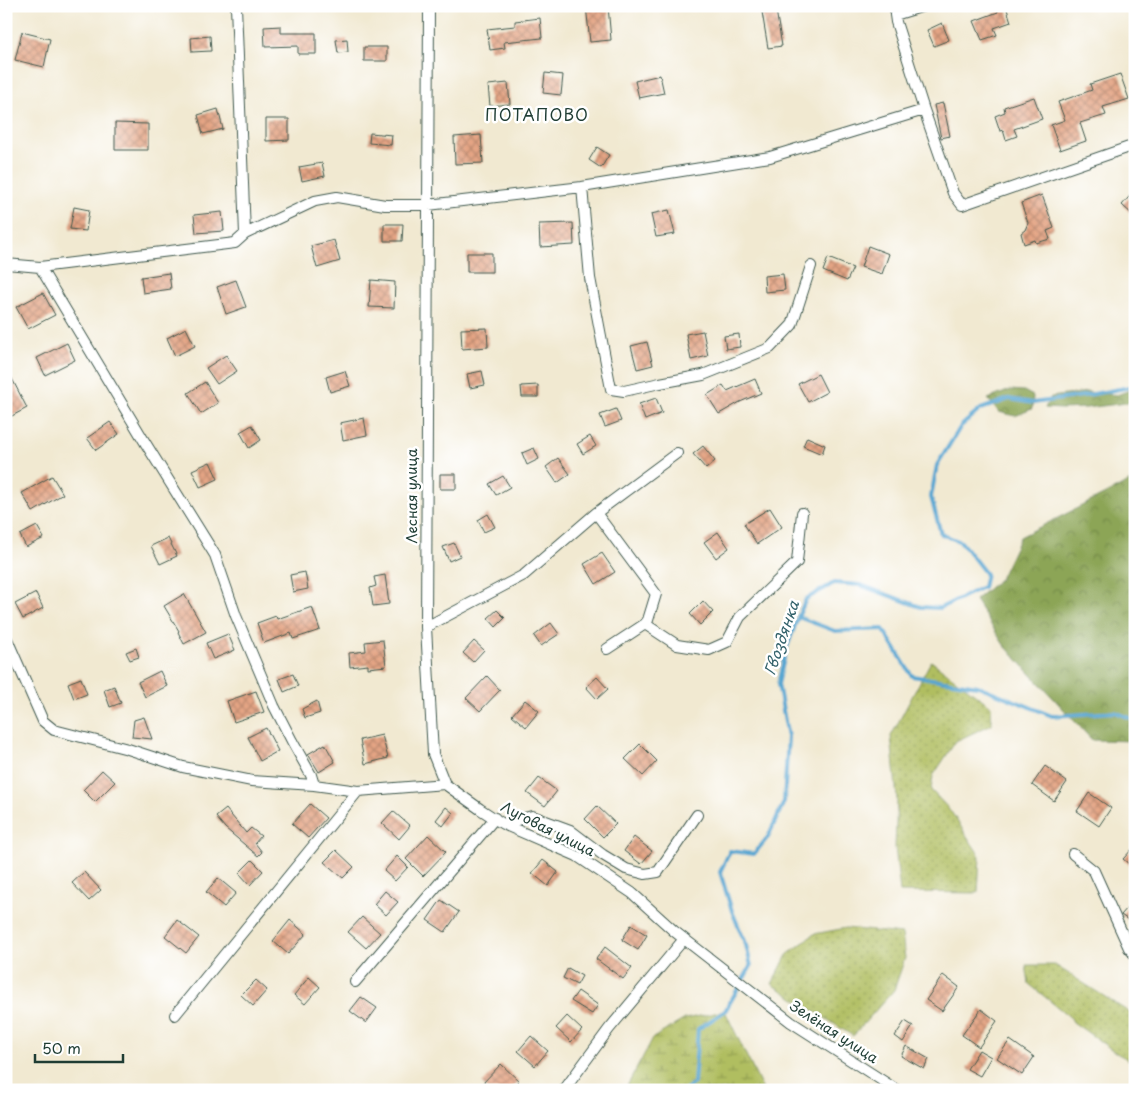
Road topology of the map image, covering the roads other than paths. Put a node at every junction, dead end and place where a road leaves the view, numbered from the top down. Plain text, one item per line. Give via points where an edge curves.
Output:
1 (236, 6) edge
2 (429, 6) edge
3 (924, 6) edge
4 (924, 110) junction
5 (1135, 145) edge
6 (582, 187) junction
7 (428, 205) junction
8 (245, 234) junction
9 (6, 264) edge
10 (810, 266) dead end
11 (40, 267) junction
12 (677, 453) dead end
13 (596, 513) junction
14 (802, 513) dead end
15 (645, 624) junction
16 (426, 627) junction
17 (6, 637) edge
18 (607, 649) dead end
19 (445, 784) junction
20 (314, 785) junction
21 (358, 791) junction
22 (696, 815) dead end
23 (499, 821) junction
24 (1073, 854) dead end
25 (684, 939) junction
26 (1135, 955) edge
27 (724, 971) joint
28 (355, 982) dead end
29 (175, 1015) dead end
30 (564, 1090) edge
31 (897, 1090) edge

1 - 8 street
2 - 7 street, Лесная улица
3 - 4 street via 896,15 896,22
4 - 5 street via 953,193 962,205
4 - 6 street via 770,157
6 - 7 street
6 - 10 street via 590,278 611,389 624,391 703,375 770,348 792,325
7 - 8 street via 385,205 336,197 315,201
7 - 16 street, Лесная улица
8 - 11 street via 235,243
9 - 11 street
11 - 20 street via 215,555 236,616 274,706
12 - 13 street
13 - 15 street via 656,594
13 - 16 street via 524,575
14 - 15 street via 797,562 740,617 727,642 709,650 677,645
15 - 18 street
16 - 19 street, Лесная улица via 433,754
17 - 20 street via 43,721 54,730 183,767 252,781
19 - 21 street
19 - 23 street, Луговая улица
20 - 21 street
21 - 29 street
22 - 23 street via 658,872 645,874 626,869 570,830 532,816
23 - 25 street, Луговая улица via 577,856 632,893
23 - 28 street
24 - 26 street via 1094,871
25 - 27 street, Луговая улица
25 - 30 street
27 - 31 street, Зелёная улица via 791,1022

